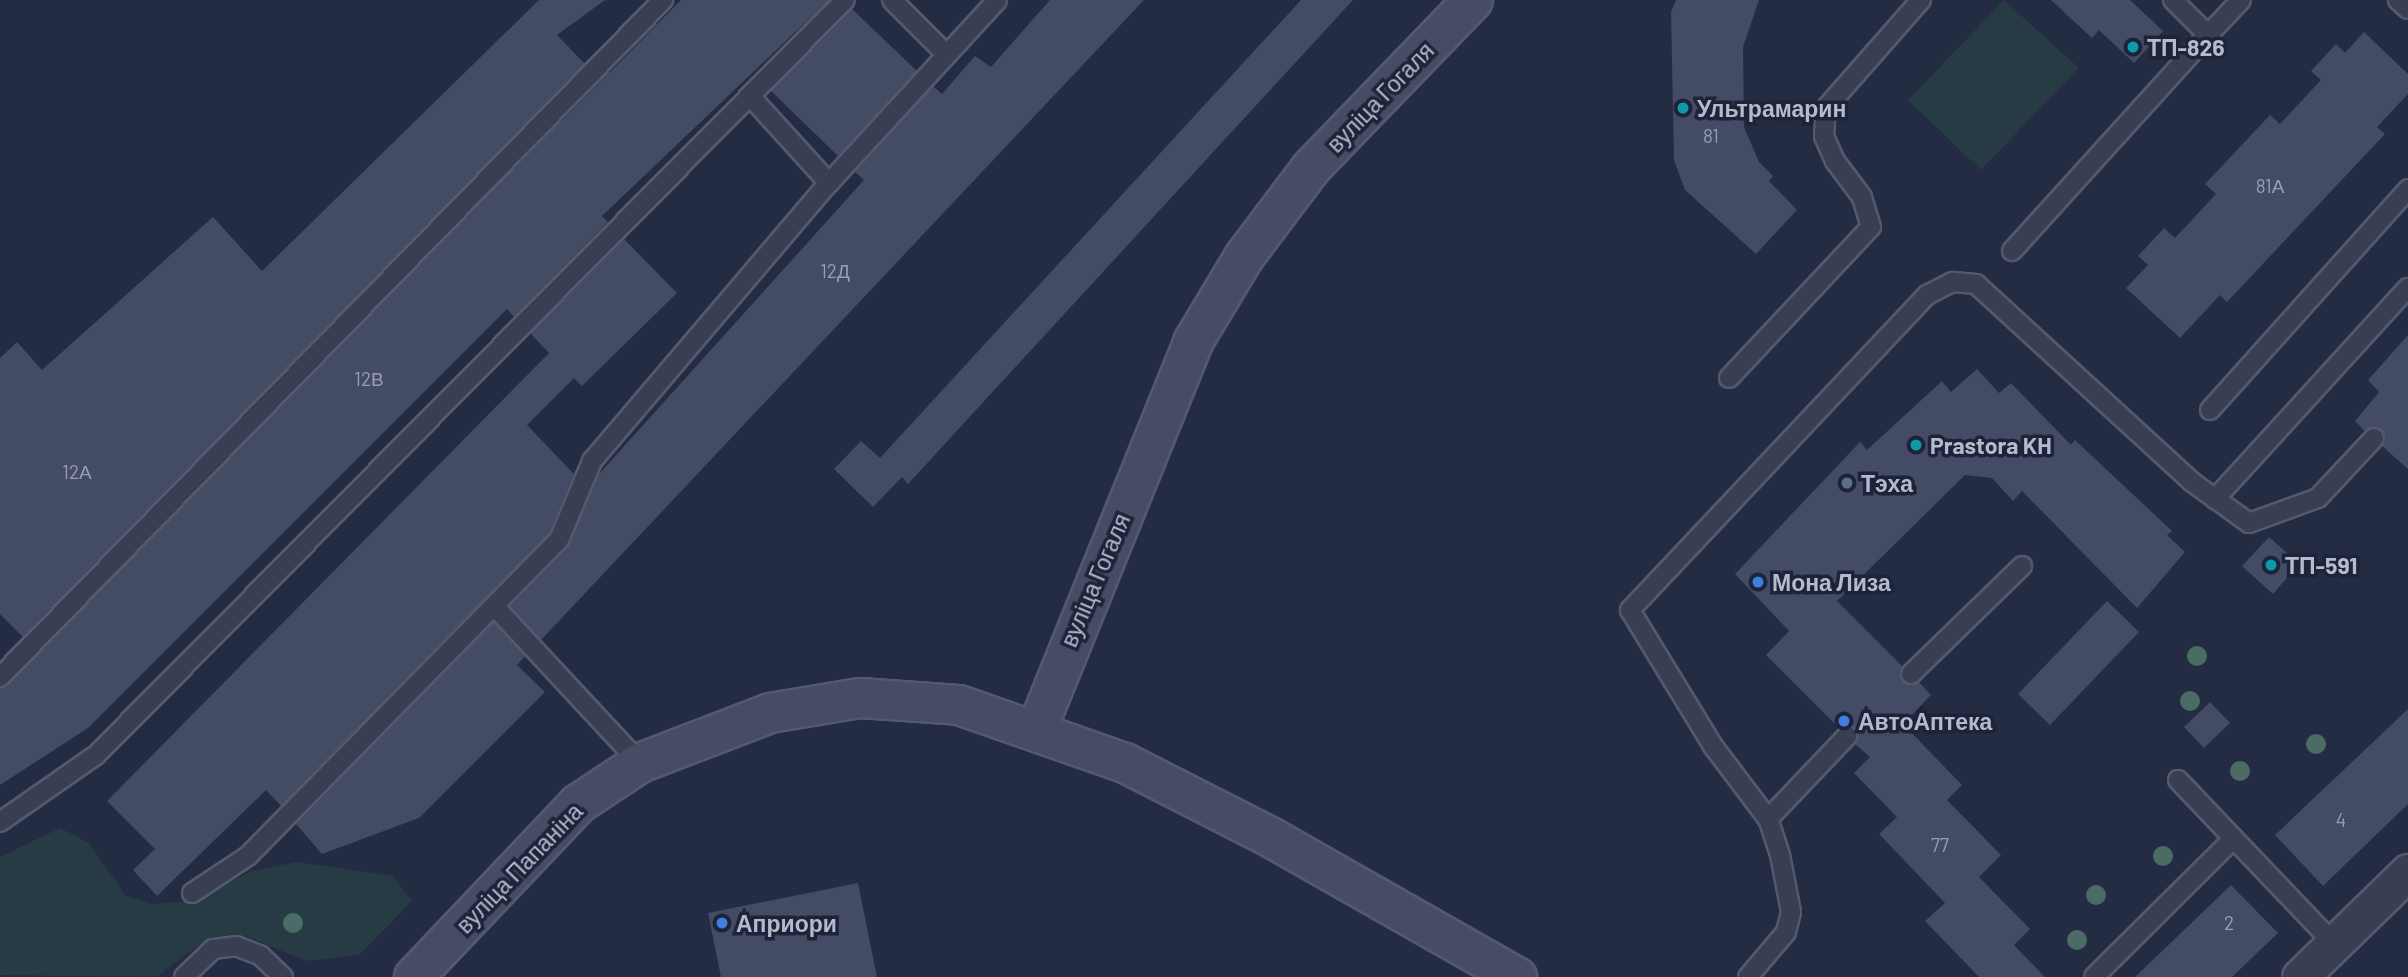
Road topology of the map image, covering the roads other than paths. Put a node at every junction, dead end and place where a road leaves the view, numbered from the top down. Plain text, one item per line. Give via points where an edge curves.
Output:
1 (663, 0) edge
2 (845, 0) edge
3 (892, 0) edge
4 (997, 0) edge
5 (1473, 0) edge
6 (1921, 0) edge
7 (2173, 0) edge
8 (2241, 0) edge
9 (2398, 0) edge
10 (2408, 9) edge
11 (2208, 35) junction
12 (945, 53) junction
13 (751, 97) junction
14 (829, 183) junction
15 (2408, 189) edge
16 (2012, 251) dead end
17 (2408, 288) edge
18 (1729, 378) dead end
19 (2210, 410) dead end
20 (2374, 439) dead end
21 (2215, 499) junction
22 (2022, 566) dead end
23 (495, 607) junction
24 (1910, 674) dead end
25 (0, 677) edge
26 (1037, 729) junction
27 (1847, 736) dead end
28 (640, 763) junction
29 (2178, 780) dead end
30 (1768, 819) junction
31 (0, 822) edge
32 (2232, 840) junction
33 (2408, 872) edge
34 (192, 893) dead end
35 (2334, 944) junction
36 (184, 977) edge
37 (283, 977) edge
38 (414, 977) edge
39 (1517, 977) edge
40 (1748, 977) edge
41 (2094, 977) edge
42 (2300, 977) edge

1 - 25 lane
2 - 13 lane
3 - 12 lane
4 - 12 lane
5 - 26 street, вуліца Гогаля via 1311,168 1244,257 1193,342
6 - 18 lane via 1826,108 1824,136 1862,197 1871,227
7 - 11 lane
8 - 11 lane
9 - 10 lane
11 - 16 lane
12 - 14 lane
13 - 14 lane
13 - 31 lane via 96,755
14 - 23 lane via 592,461 559,540
15 - 19 lane
17 - 21 lane
20 - 21 lane via 2318,498 2249,523
21 - 30 lane via 1976,284 1953,282 1927,295 1625,602 1713,746
22 - 24 lane
23 - 28 lane
23 - 34 lane via 248,856
26 - 28 street, вуліца Папаніна via 959,705 860,698 771,713
26 - 39 street via 1125,763 1272,838
27 - 30 lane
28 - 38 street, вуліца Папаніна via 578,804
29 - 32 lane
30 - 40 lane via 1791,912 1786,932
32 - 35 lane
32 - 41 lane
33 - 35 street
35 - 42 street
36 - 37 lane via 213,949 236,946 260,955

